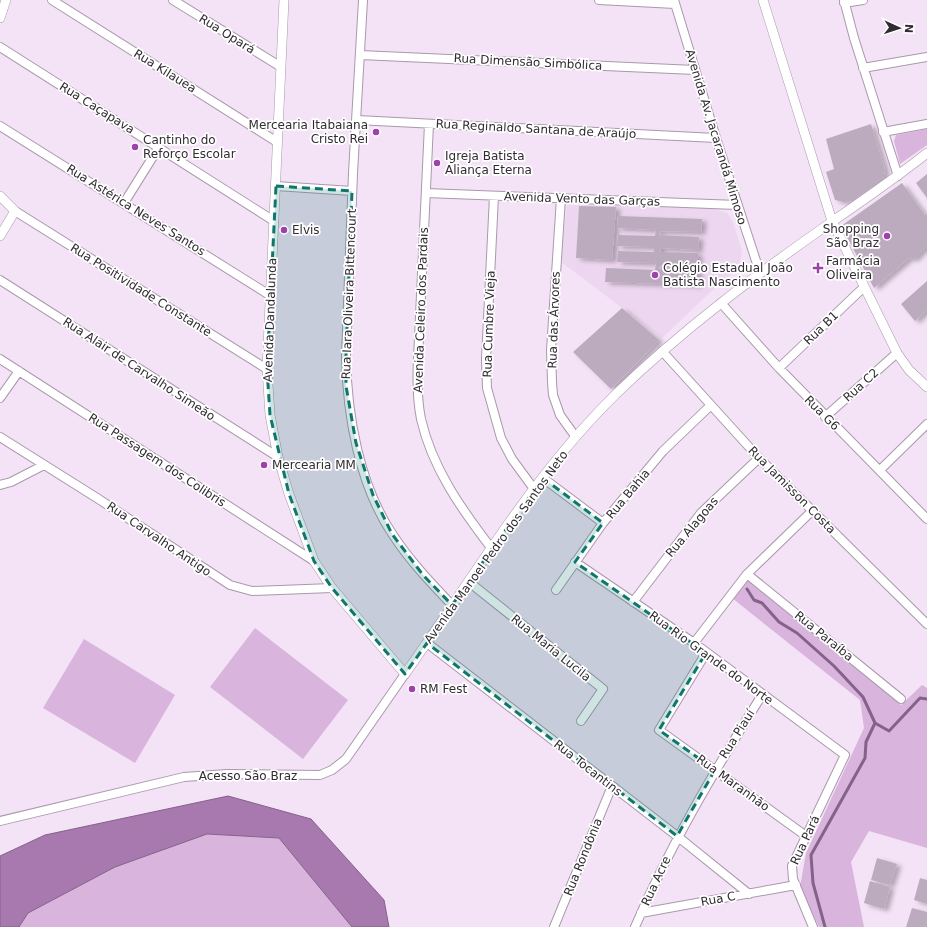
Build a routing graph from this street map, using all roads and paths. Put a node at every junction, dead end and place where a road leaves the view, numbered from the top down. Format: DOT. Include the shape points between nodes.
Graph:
graph roads {
  1 [pos="6,0"];
  2 [pos="52,0"];
  3 [pos="173,0"];
  4 [pos="284,0"];
  5 [pos="363,0"];
  6 [pos="599,0"];
  7 [pos="764,0"];
  8 [pos="863,0"];
  9 [pos="844,1"];
  10 [pos="674,2"];
  11 [pos="0,18"];
  12 [pos="0,47"];
  13 [pos="360,55"];
  14 [pos="927,57"];
  15 [pos="281,67"];
  16 [pos="863,68"];
  17 [pos="695,70"];
  18 [pos="357,120"];
  19 [pos="429,124"];
  20 [pos="927,124"];
  21 [pos="0,126"];
  22 [pos="883,132"];
  23 [pos="716,138"];
  24 [pos="277,142"];
  25 [pos="159,147"];
  26 [pos="927,153"];
  27 [pos="898,176"];
  28 [pos="276,186"];
  29 [pos="352,191"];
  30 [pos="426,193"];
  31 [pos="0,196"];
  32 [pos="494,196"];
  33 [pos="561,198"];
  34 [pos="124,203"];
  35 [pos="737,206"];
  36 [pos="16,211"];
  37 [pos="274,221"];
  38 [pos="832,221"];
  39 [pos="0,236"];
  40 [pos="760,273"];
  41 [pos="0,280"];
  42 [pos="864,287"];
  43 [pos="271,296"];
  44 [pos="720,303"];
  45 [pos="662,351"];
  46 [pos="897,353"];
  47 [pos="0,359"];
  48 [pos="779,368"];
  49 [pos="267,369"];
  50 [pos="18,371"];
  51 [pos="927,387"];
  52 [pos="0,398"];
  53 [pos="710,406"];
  54 [pos="825,417"];
  55 [pos="927,424"];
  56 [pos="0,436"];
  57 [pos="575,436"];
  58 [pos="278,457"];
  59 [pos="759,458"];
  60 [pos="44,465"];
  61 [pos="880,470"];
  62 [pos="543,478"];
  63 [pos="0,485"];
  64 [pos="534,489"];
  65 [pos="812,511"];
  66 [pos="927,519"];
  67 [pos="603,523"];
  68 [pos="492,549"];
  69 [pos="314,561"];
  70 [pos="576,562"];
  71 [pos="747,574"];
  72 [pos="469,582"];
  73 [pos="332,588"];
  74 [pos="556,590"];
  75 [pos="634,602"];
  76 [pos="452,605"];
  77 [pos="927,624"];
  78 [pos="427,643"];
  79 [pos="694,644"];
  80 [pos="706,653"];
  81 [pos="405,674"];
  82 [pos="762,695"];
  83 [pos="901,699"];
  84 [pos="581,721"];
  85 [pos="845,755"];
  86 [pos="715,770"];
  87 [pos="612,786"];
  88 [pos="0,821"];
  89 [pos="677,836"];
  90 [pos="806,836"];
  91 [pos="796,885"];
  92 [pos="749,894"];
  93 [pos="641,913"];
  94 [pos="554,927"];
  95 [pos="635,927"];
  96 [pos="813,927"];
  1 -- 11 [label="street"];
  2 -- 24 [label="street, Rua Kilauea"];
  3 -- 15 [label="street, Rua Opará"];
  4 -- 15 [label="street, Avenida Dandalunda"];
  5 -- 13 [label="street, Rua Iara Oliveira Bittencourt"];
  6 -- 10 [label="street"];
  7 -- 38 [label="street"];
  8 -- 9 [label="street"];
  9 -- 16 [label="street"];
  10 -- 17 [label="street, Avenida Av. Jacarandá Mimoso"];
  12 -- 25 [label="street, Rua Caçapava"];
  13 -- 17 [label="street, Rua Dimensão Simbólica"];
  13 -- 18 [label="street, Rua Iara Oliveira Bittencourt"];
  14 -- 16 [label="street"];
  15 -- 24 [label="street, Avenida Dandalunda"];
  16 -- 22 [label="street"];
  17 -- 23 [label="street, Avenida Av. Jacarandá Mimoso"];
  18 -- 19 [label="street, Rua Reginaldo Santana de Araújo"];
  18 -- 29 [label="street, Rua Iara Oliveira Bittencourt"];
  19 -- 23 [label="street, Rua Reginaldo Santana de Araújo"];
  19 -- 30 [label="street, Avenida Celeiro dos Pardais"];
  20 -- 22 [label="street"];
  21 -- 34 [label="street, Rua Astérica Neves Santos"];
  22 -- 27 [label="street"];
  23 -- 35 [label="street, Avenida Av. Jacarandá Mimoso"];
  24 -- 28 [label="street, Avenida Dandalunda"];
  25 -- 34 [label="street"];
  25 -- 37 [label="street, Rua Caçapava"];
  26 -- 27 [label="street, Avenida Manoel Pedro dos Santos Neto"];
  27 -- 38 [label="street, Avenida Manoel Pedro dos Santos Neto"];
  28 -- 29 [label="street"];
  28 -- 37 [label="street, Avenida Dandalunda"];
  29 -- 76 [label="street, Rua Iara Oliveira Bittencourt" via="346,386 356,443 373,495 392,534 424,575"];
  30 -- 32 [label="street, Avenida Vento das Garças"];
  30 -- 68 [label="street, Avenida Celeiro dos Pardais" via="417,395 421,418 427,442 447,484 462,510"];
  31 -- 36 [label="street"];
  32 -- 33 [label="street, Avenida Vento das Garças"];
  32 -- 64 [label="street, Rua Cumbre Vieja" via="486,359 487,388 501,438 512,459"];
  33 -- 35 [label="street, Avenida Vento das Garças"];
  33 -- 57 [label="street, Rua das Árvores" via="551,350 552,382 553,395 560,415"];
  34 -- 43 [label="street, Rua Astérica Neves Santos"];
  35 -- 40 [label="street, Avenida Av. Jacarandá Mimoso"];
  36 -- 39 [label="street"];
  36 -- 49 [label="street, Rua Positividade Constante"];
  37 -- 43 [label="street, Avenida Dandalunda"];
  38 -- 40 [label="street, Avenida Manoel Pedro dos Santos Neto"];
  38 -- 42 [label="street"];
  40 -- 44 [label="street, Avenida Manoel Pedro dos Santos Neto"];
  41 -- 58 [label="street, Rua Alair de Carvalho Simeão"];
  42 -- 46 [label="street"];
  42 -- 48 [label="street, Rua B1"];
  43 -- 49 [label="street, Avenida Dandalunda"];
  44 -- 45 [label="street, Avenida Manoel Pedro dos Santos Neto"];
  44 -- 48 [label="street, Rua G6"];
  45 -- 53 [label="street, Rua Jamisson Costa"];
  45 -- 57 [label="street, Avenida Manoel Pedro dos Santos Neto"];
  46 -- 51 [label="street" via="909,370"];
  46 -- 54 [label="street, Rua C2"];
  47 -- 50 [label="street, Rua Passagem dos Colibris"];
  48 -- 54 [label="street, Rua G6"];
  49 -- 58 [label="street, Avenida Dandalunda" via="270,415"];
  50 -- 52 [label="street"];
  50 -- 69 [label="street, Rua Passagem dos Colibris"];
  53 -- 59 [label="street, Rua Jamisson Costa"];
  53 -- 67 [label="street, Rua Bahia" via="664,451"];
  54 -- 61 [label="street, Rua G6"];
  55 -- 61 [label="street"];
  56 -- 60 [label="street, Rua Carvalho Antigo"];
  57 -- 62 [label="street, Avenida Manoel Pedro dos Santos Neto"];
  58 -- 69 [label="street, Avenida Dandalunda"];
  59 -- 65 [label="street, Rua Jamisson Costa"];
  59 -- 75 [label="street, Rua Alagoas" via="702,513"];
  60 -- 63 [label="street"];
  60 -- 73 [label="street, Rua Carvalho Antigo" via="230,585 252,592"];
  61 -- 66 [label="street, Rua G6"];
  62 -- 64 [label="street, Avenida Manoel Pedro dos Santos Neto"];
  62 -- 67 [label="street"];
  64 -- 68 [label="street, Avenida Manoel Pedro dos Santos Neto"];
  65 -- 71 [label="street"];
  65 -- 77 [label="street, Rua Jamisson Costa"];
  67 -- 70 [label="street, Rua Bahia"];
  68 -- 72 [label="street, Avenida Manoel Pedro dos Santos Neto"];
  69 -- 73 [label="street, Avenida Dandalunda"];
  70 -- 74 [label="street, Rua Bahia"];
  70 -- 75 [label="street, Rua Rio Grande do Norte"];
  71 -- 79 [label="street"];
  71 -- 83 [label="street, Rua Paraíba"];
  72 -- 76 [label="street, Avenida Manoel Pedro dos Santos Neto"];
  72 -- 84 [label="street, Rua Maria Lucila" via="603,689"];
  73 -- 81 [label="street, Avenida Dandalunda"];
  75 -- 79 [label="street, Rua Rio Grande do Norte"];
  76 -- 78 [label="street, Avenida Manoel Pedro dos Santos Neto"];
  78 -- 81 [label="street, Avenida Manoel Pedro dos Santos Neto"];
  78 -- 87 [label="street, Rua Tocantins"];
  79 -- 80 [label="street, Rua Rio Grande do Norte"];
  80 -- 82 [label="street, Rua Rio Grande do Norte"];
  80 -- 86 [label="street, Rua Maranhão" via="659,730"];
  81 -- 88 [label="street, Acesso São Braz" via="346,759 332,770 320,775 227,774 184,777"];
  82 -- 85 [label="street, Rua Rio Grande do Norte"];
  82 -- 86 [label="street, Rua Piauí"];
  85 -- 90 [label="street, Rua Pará"];
  86 -- 89 [label="street, Rua Piauí"];
  86 -- 90 [label="street, Rua Maranhão"];
  87 -- 89 [label="street, Rua Tocantins"];
  87 -- 94 [label="street, Rua Rondônia"];
  89 -- 92 [label="street, Rua Tocantins"];
  89 -- 93 [label="street, Rua Acre"];
  90 -- 91 [label="street, Rua Pará" via="792,866 791,872"];
  91 -- 92 [label="street, Rua C"];
  91 -- 96 [label="street, Rua Pará"];
  92 -- 93 [label="street, Rua C"];
  93 -- 95 [label="street, Rua Acre"];
}
